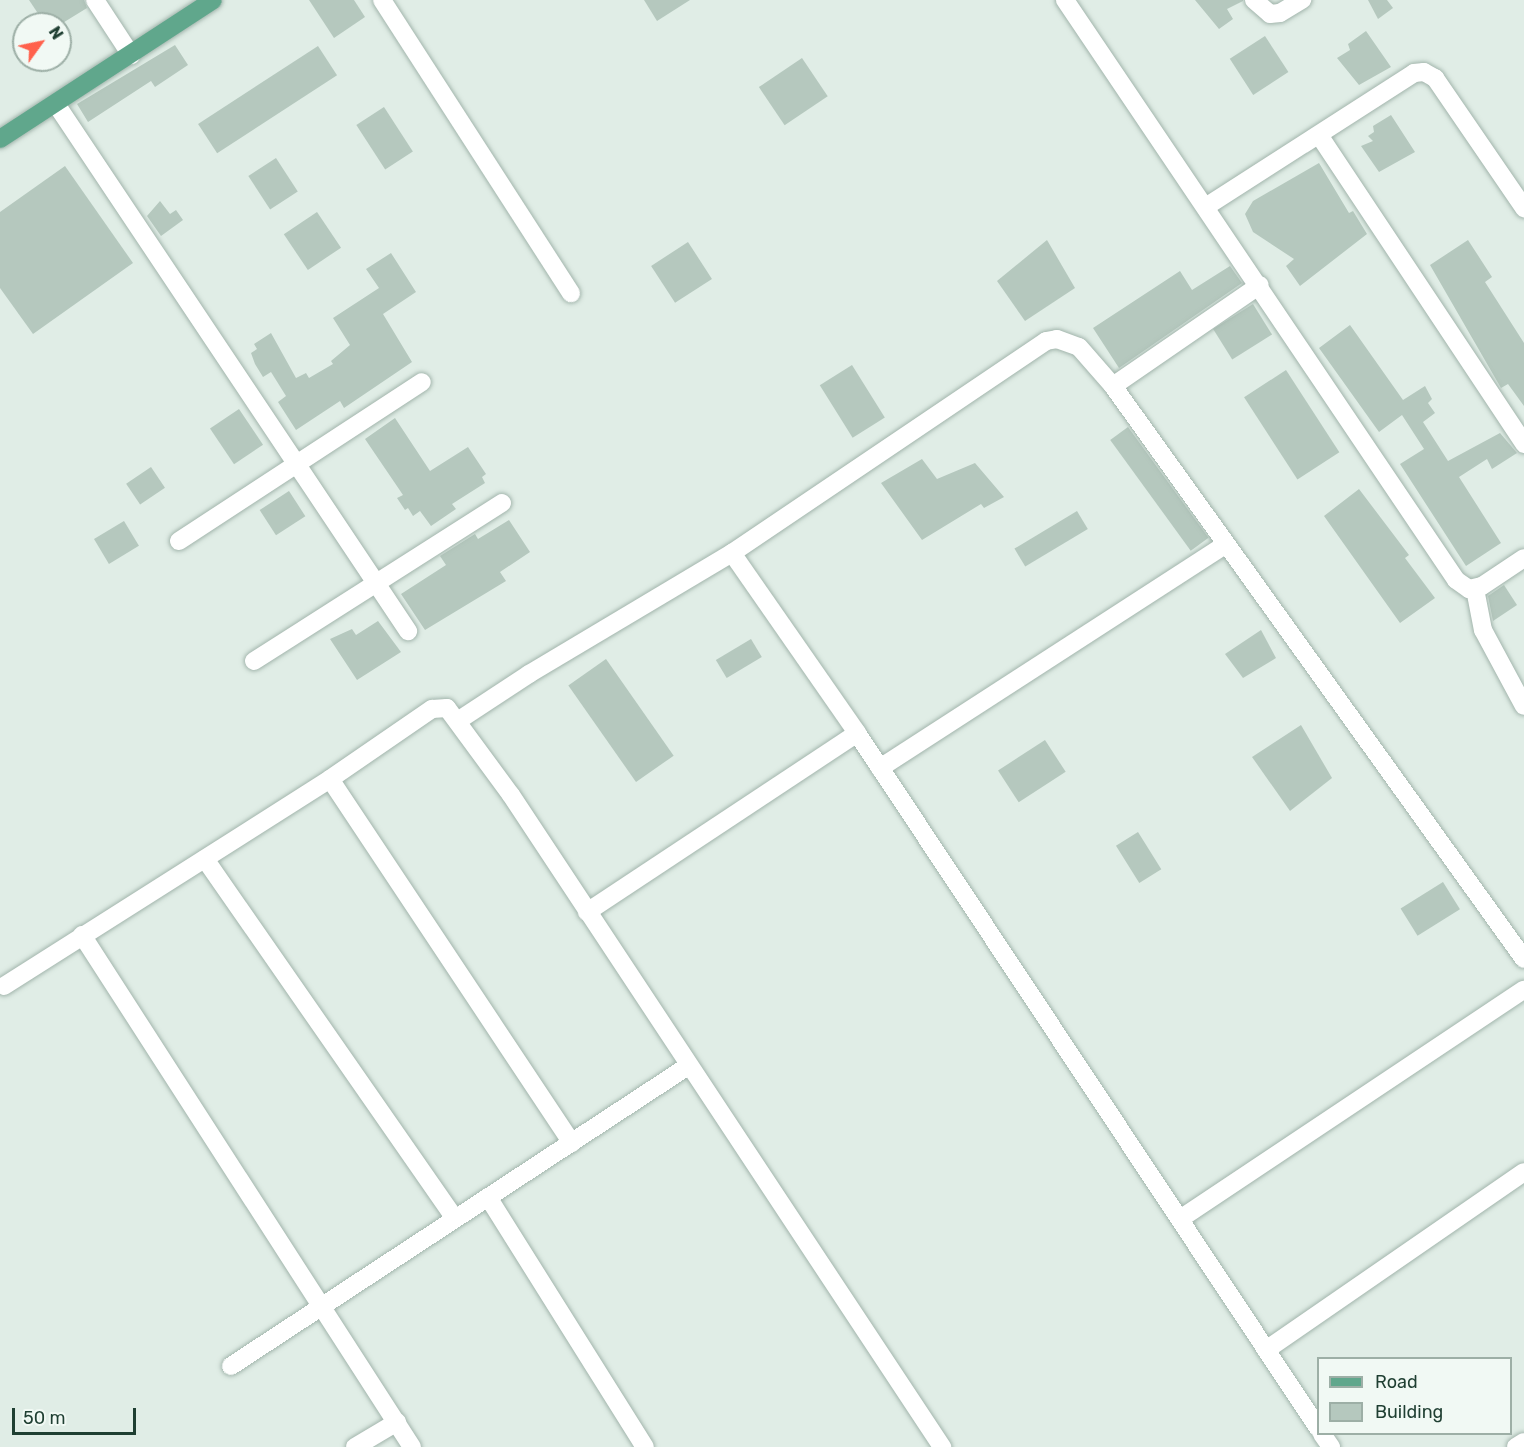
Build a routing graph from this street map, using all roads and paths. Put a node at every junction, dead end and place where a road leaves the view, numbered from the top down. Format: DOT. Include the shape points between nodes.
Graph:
graph roads {
  1 [pos="95,0"];
  2 [pos="213,0"];
  3 [pos="382,0"];
  4 [pos="1065,0"];
  5 [pos="1254,0"];
  6 [pos="1302,0"];
  7 [pos="130,55"];
  8 [pos="56,104"];
  9 [pos="1320,135"];
  10 [pos="0,139"];
  11 [pos="1207,206"];
  12 [pos="1524,208"];
  13 [pos="1260,285"];
  14 [pos="571,293"];
  15 [pos="422,382"];
  16 [pos="1113,386"];
  17 [pos="1524,444"];
  18 [pos="298,465"];
  19 [pos="502,503"];
  20 [pos="179,541"];
  21 [pos="1226,544"];
  22 [pos="732,553"];
  23 [pos="1524,558"];
  24 [pos="376,583"];
  25 [pos="1475,589"];
  26 [pos="408,631"];
  27 [pos="254,661"];
  28 [pos="1524,706"];
  29 [pos="459,720"];
  30 [pos="857,733"];
  31 [pos="880,768"];
  32 [pos="330,779"];
  33 [pos="205,859"];
  34 [pos="587,912"];
  35 [pos="82,935"];
  36 [pos="1524,959"];
  37 [pos="3,986"];
  38 [pos="1524,990"];
  39 [pos="688,1066"];
  40 [pos="572,1143"];
  41 [pos="1524,1172"];
  42 [pos="488,1197"];
  43 [pos="455,1219"];
  44 [pos="1180,1219"];
  45 [pos="324,1305"];
  46 [pos="1266,1350"];
  47 [pos="231,1366"];
  48 [pos="397,1422"];
  49 [pos="1317,1426"];
  50 [pos="1524,1442"];
  51 [pos="355,1447"];
  52 [pos="412,1447"];
  53 [pos="645,1447"];
  54 [pos="942,1447"];
  55 [pos="1516,1447"];
  1 -- 7 [label="street"];
  2 -- 7 [label="main road"];
  3 -- 14 [label="street"];
  4 -- 11 [label="street"];
  5 -- 6 [label="street" via="1270,14 1280,13"];
  7 -- 8 [label="main road"];
  8 -- 10 [label="main road"];
  8 -- 18 [label="street"];
  9 -- 11 [label="street"];
  9 -- 12 [label="street" via="1414,73 1430,74"];
  9 -- 17 [label="street"];
  11 -- 13 [label="street"];
  13 -- 16 [label="street"];
  13 -- 25 [label="street" via="1456,580"];
  15 -- 18 [label="street"];
  16 -- 21 [label="street"];
  16 -- 22 [label="street" via="1079,347 1057,339 1046,341"];
  18 -- 20 [label="street"];
  18 -- 24 [label="street"];
  19 -- 24 [label="street"];
  21 -- 31 [label="street"];
  21 -- 36 [label="street"];
  22 -- 29 [label="street" via="528,674"];
  22 -- 30 [label="street"];
  23 -- 25 [label="street"];
  24 -- 26 [label="street"];
  24 -- 27 [label="street"];
  25 -- 28 [label="street" via="1483,630"];
  29 -- 32 [label="street" via="447,708 437,707"];
  29 -- 34 [label="street"];
  30 -- 31 [label="street"];
  30 -- 34 [label="street"];
  31 -- 44 [label="street"];
  32 -- 33 [label="street"];
  32 -- 40 [label="street"];
  33 -- 35 [label="street"];
  33 -- 43 [label="street"];
  34 -- 39 [label="street"];
  35 -- 37 [label="street"];
  35 -- 45 [label="street"];
  38 -- 44 [label="street"];
  39 -- 40 [label="street"];
  39 -- 54 [label="street"];
  40 -- 42 [label="street"];
  41 -- 46 [label="street"];
  42 -- 43 [label="street"];
  42 -- 53 [label="street"];
  43 -- 45 [label="street"];
  44 -- 46 [label="street"];
  45 -- 47 [label="street"];
  45 -- 48 [label="street"];
  46 -- 49 [label="street"];
  48 -- 51 [label="street"];
  48 -- 52 [label="street"];
  50 -- 55 [label="street"];
}
